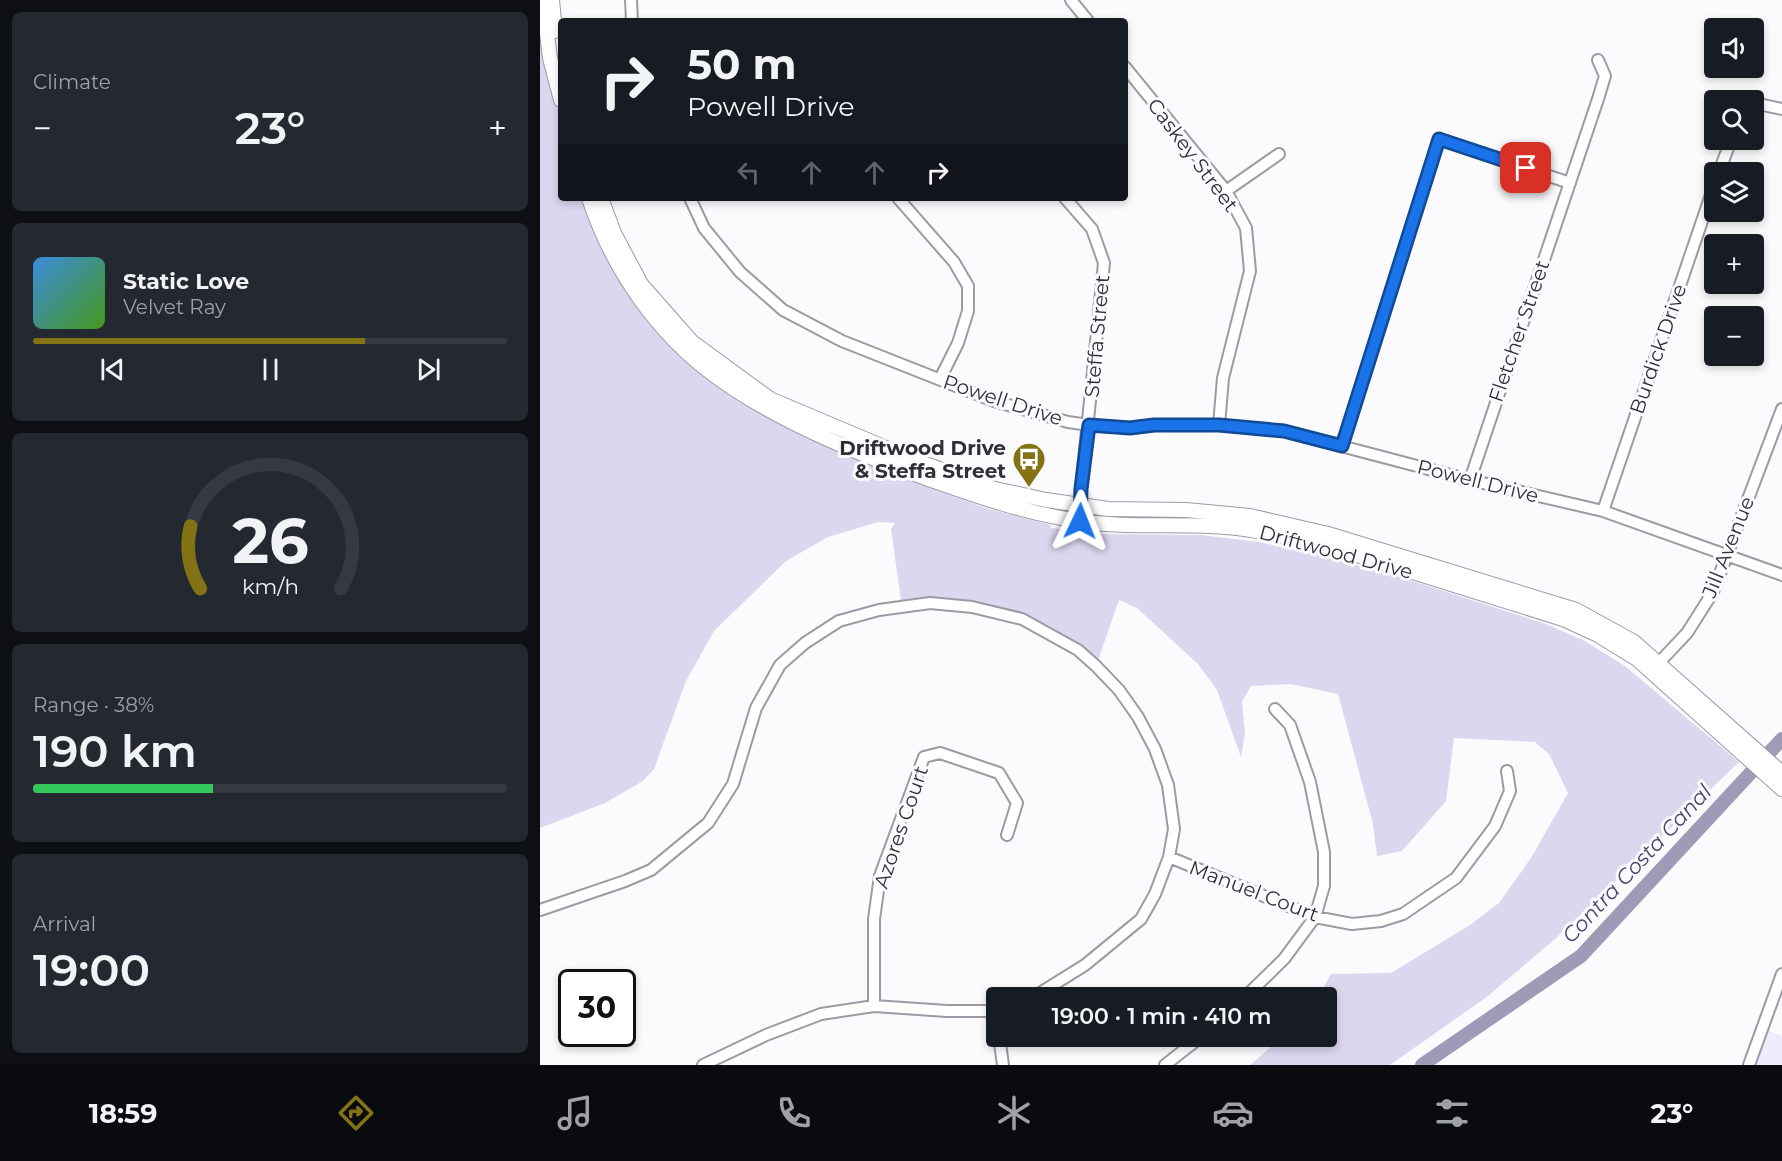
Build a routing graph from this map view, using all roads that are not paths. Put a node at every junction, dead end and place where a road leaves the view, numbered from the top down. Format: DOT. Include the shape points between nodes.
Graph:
graph roads {
  1 [pos="543,0"];
  2 [pos="552,0"];
  3 [pos="631,0"];
  4 [pos="1071,0"];
  5 [pos="632,18"];
  6 [pos="1086,18"];
  7 [pos="558,53"];
  8 [pos="1598,60"];
  9 [pos="1128,71"];
  10 [pos="558,89"];
  11 [pos="1764,105"];
  12 [pos="1782,109"];
  13 [pos="1279,154"];
  14 [pos="1570,183"];
  15 [pos="1226,191"];
  16 [pos="590,201"];
  17 [pos="602,201"];
  18 [pos="692,201"];
  19 [pos="901,201"];
  20 [pos="1068,201"];
  21 [pos="1704,215"];
  22 [pos="940,380"];
  23 [pos="1782,409"];
  24 [pos="1089,425"];
  25 [pos="1219,425"];
  26 [pos="1342,446"];
  27 [pos="1470,480"];
  28 [pos="1080,504"];
  29 [pos="1603,511"];
  30 [pos="1080,521"];
  31 [pos="1727,555"];
  32 [pos="1782,575"];
  33 [pos="1654,668"];
  34 [pos="1275,709"];
  35 [pos="1508,771"];
  36 [pos="1776,774"];
  37 [pos="1782,789"];
  38 [pos="1007,834"];
  39 [pos="1169,857"];
  40 [pos="540,910"];
  41 [pos="1315,917"];
  42 [pos="1782,974"];
  43 [pos="1050,987"];
  44 [pos="1255,987"];
  45 [pos="874,1006"];
  46 [pos="986,1011"];
  47 [pos="1001,1047"];
  48 [pos="1188,1047"];
  49 [pos="703,1065"];
  50 [pos="1003,1065"];
  51 [pos="1165,1065"];
  52 [pos="1749,1065"];
  1 -- 10 [label="street"];
  2 -- 7 [label="street"];
  3 -- 5 [label="street"];
  4 -- 6 [label="street"];
  8 -- 14 [label="street, Fletcher Street" via="1605,76"];
  9 -- 15 [label="street, Caskey Street"];
  11 -- 12 [label="street"];
  13 -- 15 [label="street"];
  14 -- 26 [label="street" via="1439,139"];
  14 -- 27 [label="street, Fletcher Street"];
  15 -- 25 [label="street, Caskey Street" via="1246,228 1250,271 1223,378"];
  16 -- 30 [label="street, Driftwood Drive" via="612,254 634,290 657,321 717,377 764,407 893,466 992,501"];
  17 -- 28 [label="street, Driftwood Drive" via="641,285 692,342 770,399 995,489"];
  18 -- 22 [label="street, Powell Drive" via="705,228 740,272 783,310 842,341"];
  19 -- 22 [label="street" via="954,262 968,286 968,311 958,344"];
  20 -- 24 [label="street, Steffa Street" via="1092,229 1104,263"];
  21 -- 29 [label="street, Burdick Drive"];
  22 -- 24 [label="street, Powell Drive" via="994,401"];
  23 -- 31 [label="street, Jill Avenue"];
  24 -- 25 [label="street, Powell Drive"];
  24 -- 28 [label="street, Steffa Street"];
  25 -- 26 [label="street, Powell Drive" via="1284,431"];
  26 -- 27 [label="street, Powell Drive"];
  27 -- 29 [label="street, Powell Drive"];
  28 -- 30 [label="street, Steffa Street"];
  28 -- 33 [label="street, Driftwood Drive" via="1108,509 1250,516 1328,534 1576,609 1634,642"];
  29 -- 31 [label="street, Powell Drive"];
  30 -- 33 [label="street, Driftwood Drive" via="1255,530 1330,546 1563,619 1598,634"];
  31 -- 32 [label="street, Powell Drive"];
  31 -- 33 [label="street, Jill Avenue" via="1713,592 1692,624"];
  33 -- 36 [label="street, Driftwood Drive"];
  34 -- 41 [label="street" via="1290,725 1310,782 1324,852 1324,886"];
  35 -- 41 [label="street, Manuel Court" via="1510,791 1495,826 1456,878 1402,914 1381,921 1352,924"];
  36 -- 37 [label="street, Driftwood Drive"];
  38 -- 45 [label="street, Azores Court" via="1017,803 999,773 940,753 924,757 880,876 874,920"];
  39 -- 40 [label="street" via="1174,829 1168,785 1155,749 1119,690 1078,650 1022,619 972,607 930,603 879,610 839,621 805,643 780,665 756,708 733,784 708,823 651,870"];
  39 -- 41 [label="street, Manuel Court"];
  39 -- 43 [label="street" via="1141,920 1085,965"];
  41 -- 44 [label="street" via="1284,959"];
  42 -- 52 [label="street"];
  45 -- 46 [label="street"];
  45 -- 49 [label="street" via="821,1014"];
  47 -- 50 [label="street"];
  48 -- 51 [label="street"];
}
